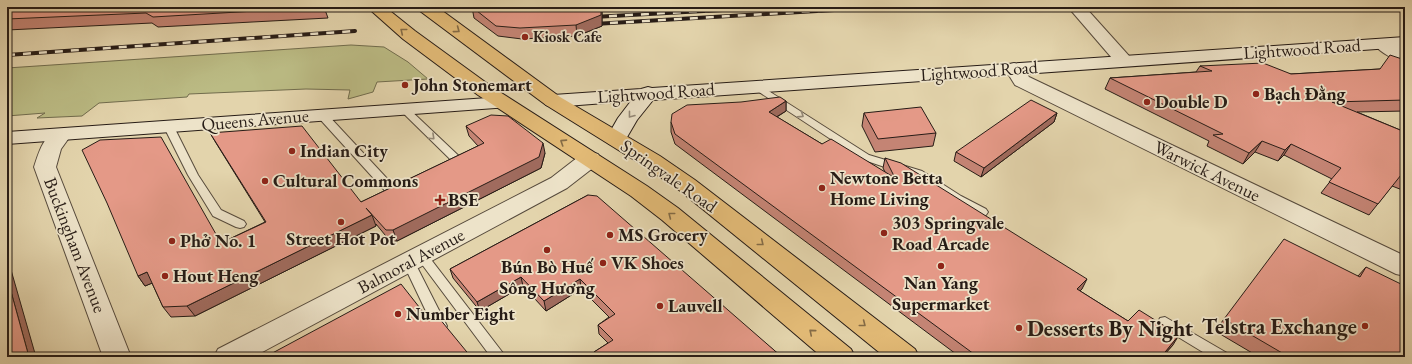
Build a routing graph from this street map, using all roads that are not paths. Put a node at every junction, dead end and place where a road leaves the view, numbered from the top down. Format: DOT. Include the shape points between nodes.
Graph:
graph roads {
  1 [pos="374,7"];
  2 [pos="426,7"];
  3 [pos="1076,7"];
  4 [pos="1405,42"];
  5 [pos="1383,44"];
  6 [pos="1405,58"];
  7 [pos="1124,60"];
  8 [pos="1014,69"];
  9 [pos="756,86"];
  10 [pos="648,93"];
  11 [pos="553,101"];
  12 [pos="502,104"];
  13 [pos="404,109"];
  14 [pos="322,115"];
  15 [pos="169,127"];
  16 [pos="61,135"];
  17 [pos="7,138"];
  18 [pos="616,139"];
  19 [pos="590,159"];
  20 [pos="438,170"];
  21 [pos="411,181"];
  22 [pos="982,212"];
  23 [pos="240,224"];
  24 [pos="415,259"];
  25 [pos="1405,266"];
  26 [pos="1165,322"];
  27 [pos="440,326"];
  28 [pos="117,357"];
  29 [pos="228,357"];
  30 [pos="499,357"];
  31 [pos="841,357"];
  32 [pos="905,357"];
  33 [pos="1222,357"];
  12 -- 1 [label="highway, Springvale Road, one-way" via="426,49"];
  2 -- 11 [label="highway, Springvale Road, one-way"];
  3 -- 7 [label="main road"];
  4 -- 5 [label="main road, Lightwood Road"];
  5 -- 6 [label="main road"];
  5 -- 7 [label="main road, Lightwood Road"];
  7 -- 8 [label="main road, Lightwood Road"];
  8 -- 9 [label="main road, Lightwood Road"];
  8 -- 25 [label="main road, Warwick Avenue" via="1022,81"];
  9 -- 10 [label="main road, Lightwood Road"];
  9 -- 22 [label="lane, one-way" via="865,157 918,174"];
  10 -- 11 [label="main road, Lightwood Road"];
  10 -- 18 [label="main road, one-way" via="628,118"];
  11 -- 12 [label="highway"];
  11 -- 18 [label="highway, Springvale Road"];
  12 -- 13 [label="main road, Queens Avenue"];
  19 -- 12 [label="highway, Springvale Road, one-way"];
  13 -- 14 [label="main road, Queens Avenue"];
  13 -- 20 [label="lane, one-way" via="458,161"];
  14 -- 15 [label="main road, Queens Avenue"];
  14 -- 21 [label="lane" via="391,190"];
  15 -- 16 [label="main road, Queens Avenue"];
  15 -- 23 [label="lane" via="217,213"];
  16 -- 17 [label="main road, Queens Avenue"];
  16 -- 28 [label="main road, Buckingham Avenue" via="51,148 45,167"];
  18 -- 32 [label="highway, Springvale Road, one-way" via="687,185"];
  19 -- 24 [label="main road, Balmoral Avenue" via="559,183"];
  31 -- 19 [label="highway, Springvale Road, one-way" via="670,214"];
  24 -- 27 [label="lane"];
  24 -- 29 [label="main road, Balmoral Avenue"];
  24 -- 30 [label="lane"];
  26 -- 33 [label="lane"];
}
